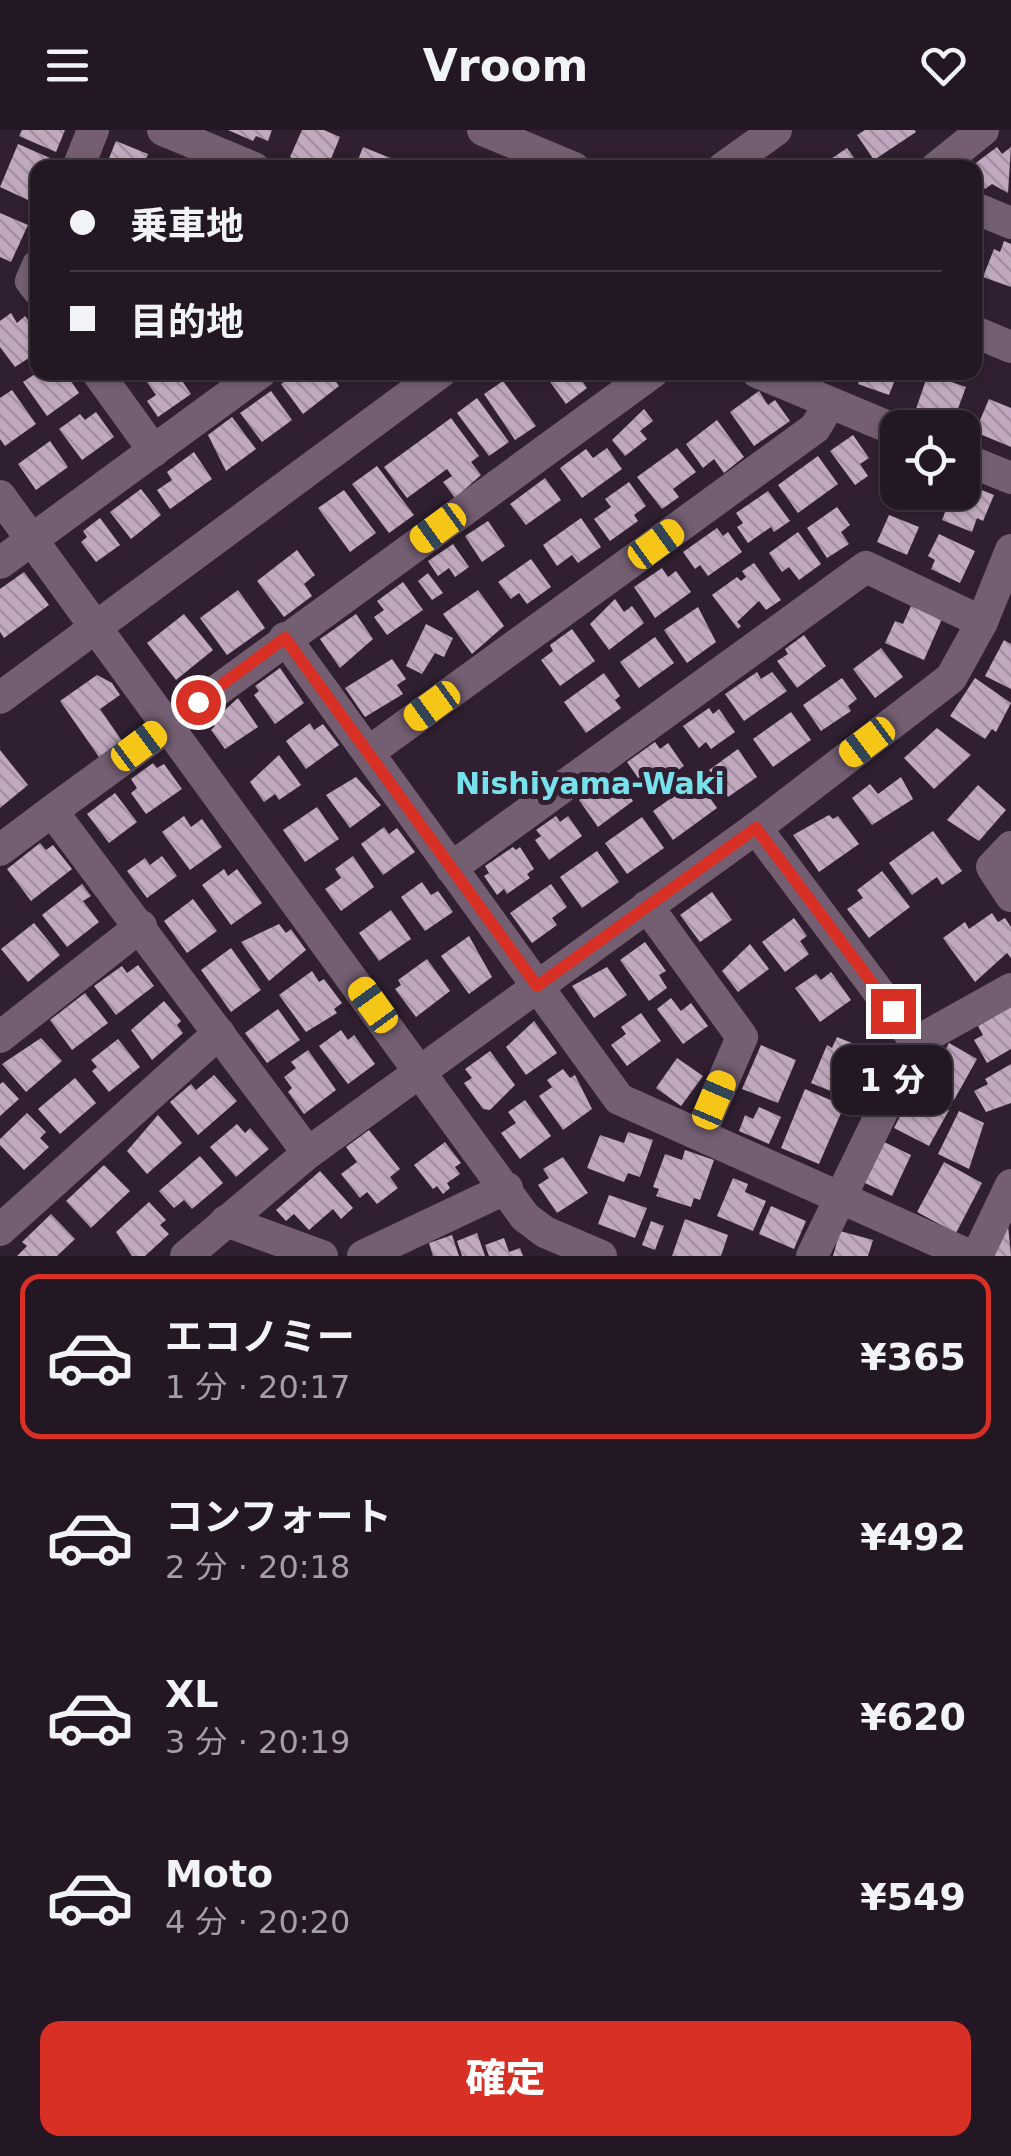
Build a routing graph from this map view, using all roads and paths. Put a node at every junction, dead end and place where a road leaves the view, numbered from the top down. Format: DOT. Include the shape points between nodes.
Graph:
graph roads {
  1 [pos="93,130"];
  2 [pos="163,130"];
  3 [pos="483,130"];
  4 [pos="776,130"];
  5 [pos="984,130"];
  6 [pos="81,160"];
  7 [pos="229,160"];
  8 [pos="555,160"];
  9 [pos="735,160"];
  10 [pos="946,160"];
  11 [pos="982,211"];
  12 [pos="1011,223"];
  13 [pos="982,335"];
  14 [pos="1011,347"];
  15 [pos="103,380"];
  16 [pos="251,380"];
  17 [pos="430,380"];
  18 [pos="642,380"];
  19 [pos="776,380"];
  20 [pos="830,403"];
  21 [pos="880,424"];
  22 [pos="154,450"];
  23 [pos="980,465"];
  24 [pos="1011,478"];
  25 [pos="0,496"];
  26 [pos="31,540"];
  27 [pos="1011,550"];
  28 [pos="0,563"];
  29 [pos="982,622"];
  30 [pos="95,624"];
  31 [pos="285,638"];
  32 [pos="0,698"];
  33 [pos="168,724"];
  34 [pos="368,752"];
  35 [pos="52,811"];
  36 [pos="756,828"];
  37 [pos="1011,847"];
  38 [pos="0,850"];
  39 [pos="452,868"];
  40 [pos="1011,896"];
  41 [pos="647,906"];
  42 [pos="141,926"];
  43 [pos="537,986"];
  44 [pos="1011,989"];
  45 [pos="220,1033"];
  46 [pos="0,1037"];
  47 [pos="916,1042"];
  48 [pos="422,1071"];
  49 [pos="700,1132"];
  50 [pos="308,1153"];
  51 [pos="1011,1185"];
  52 [pos="507,1188"];
  53 [pos="841,1195"];
  54 [pos="226,1221"];
  55 [pos="0,1230"];
  56 [pos="186,1256"];
  57 [pos="322,1256"];
  58 [pos="363,1256"];
  59 [pos="601,1256"];
  60 [pos="812,1256"];
  61 [pos="974,1256"];
  1 -- 6 [label="street"];
  2 -- 7 [label="street"];
  3 -- 8 [label="street"];
  4 -- 9 [label="street"];
  5 -- 10 [label="street"];
  11 -- 12 [label="street"];
  13 -- 14 [label="street"];
  15 -- 22 [label="street"];
  16 -- 22 [label="street"];
  17 -- 30 [label="street"];
  18 -- 31 [label="street"];
  19 -- 20 [label="street"];
  20 -- 21 [label="street"];
  20 -- 34 [label="street" via="815,428"];
  22 -- 26 [label="street"];
  23 -- 24 [label="street"];
  25 -- 26 [label="street"];
  26 -- 28 [label="street"];
  26 -- 30 [label="street"];
  27 -- 29 [label="street"];
  29 -- 36 [label="street" via="951,678"];
  29 -- 39 [label="street" via="866,568"];
  30 -- 32 [label="street"];
  30 -- 33 [label="street"];
  31 -- 33 [label="street"];
  31 -- 34 [label="street"];
  33 -- 35 [label="street"];
  33 -- 48 [label="street"];
  34 -- 39 [label="street"];
  35 -- 38 [label="street"];
  35 -- 42 [label="street"];
  36 -- 41 [label="street"];
  36 -- 47 [label="street"];
  37 -- 40 [label="street" via="992,867"];
  39 -- 43 [label="street"];
  41 -- 43 [label="street"];
  41 -- 49 [label="street" via="742,1037"];
  42 -- 45 [label="street"];
  42 -- 46 [label="street"];
  43 -- 48 [label="street"];
  43 -- 49 [label="street" via="619,1099"];
  44 -- 47 [label="street"];
  45 -- 50 [label="street"];
  45 -- 55 [label="street"];
  47 -- 53 [label="street"];
  48 -- 50 [label="street"];
  48 -- 52 [label="street"];
  49 -- 53 [label="street"];
  50 -- 54 [label="street"];
  51 -- 61 [label="street"];
  52 -- 58 [label="street"];
  52 -- 59 [label="street" via="545,1232"];
  53 -- 60 [label="street"];
  53 -- 61 [label="street"];
  54 -- 56 [label="street"];
  54 -- 57 [label="street"];
}
